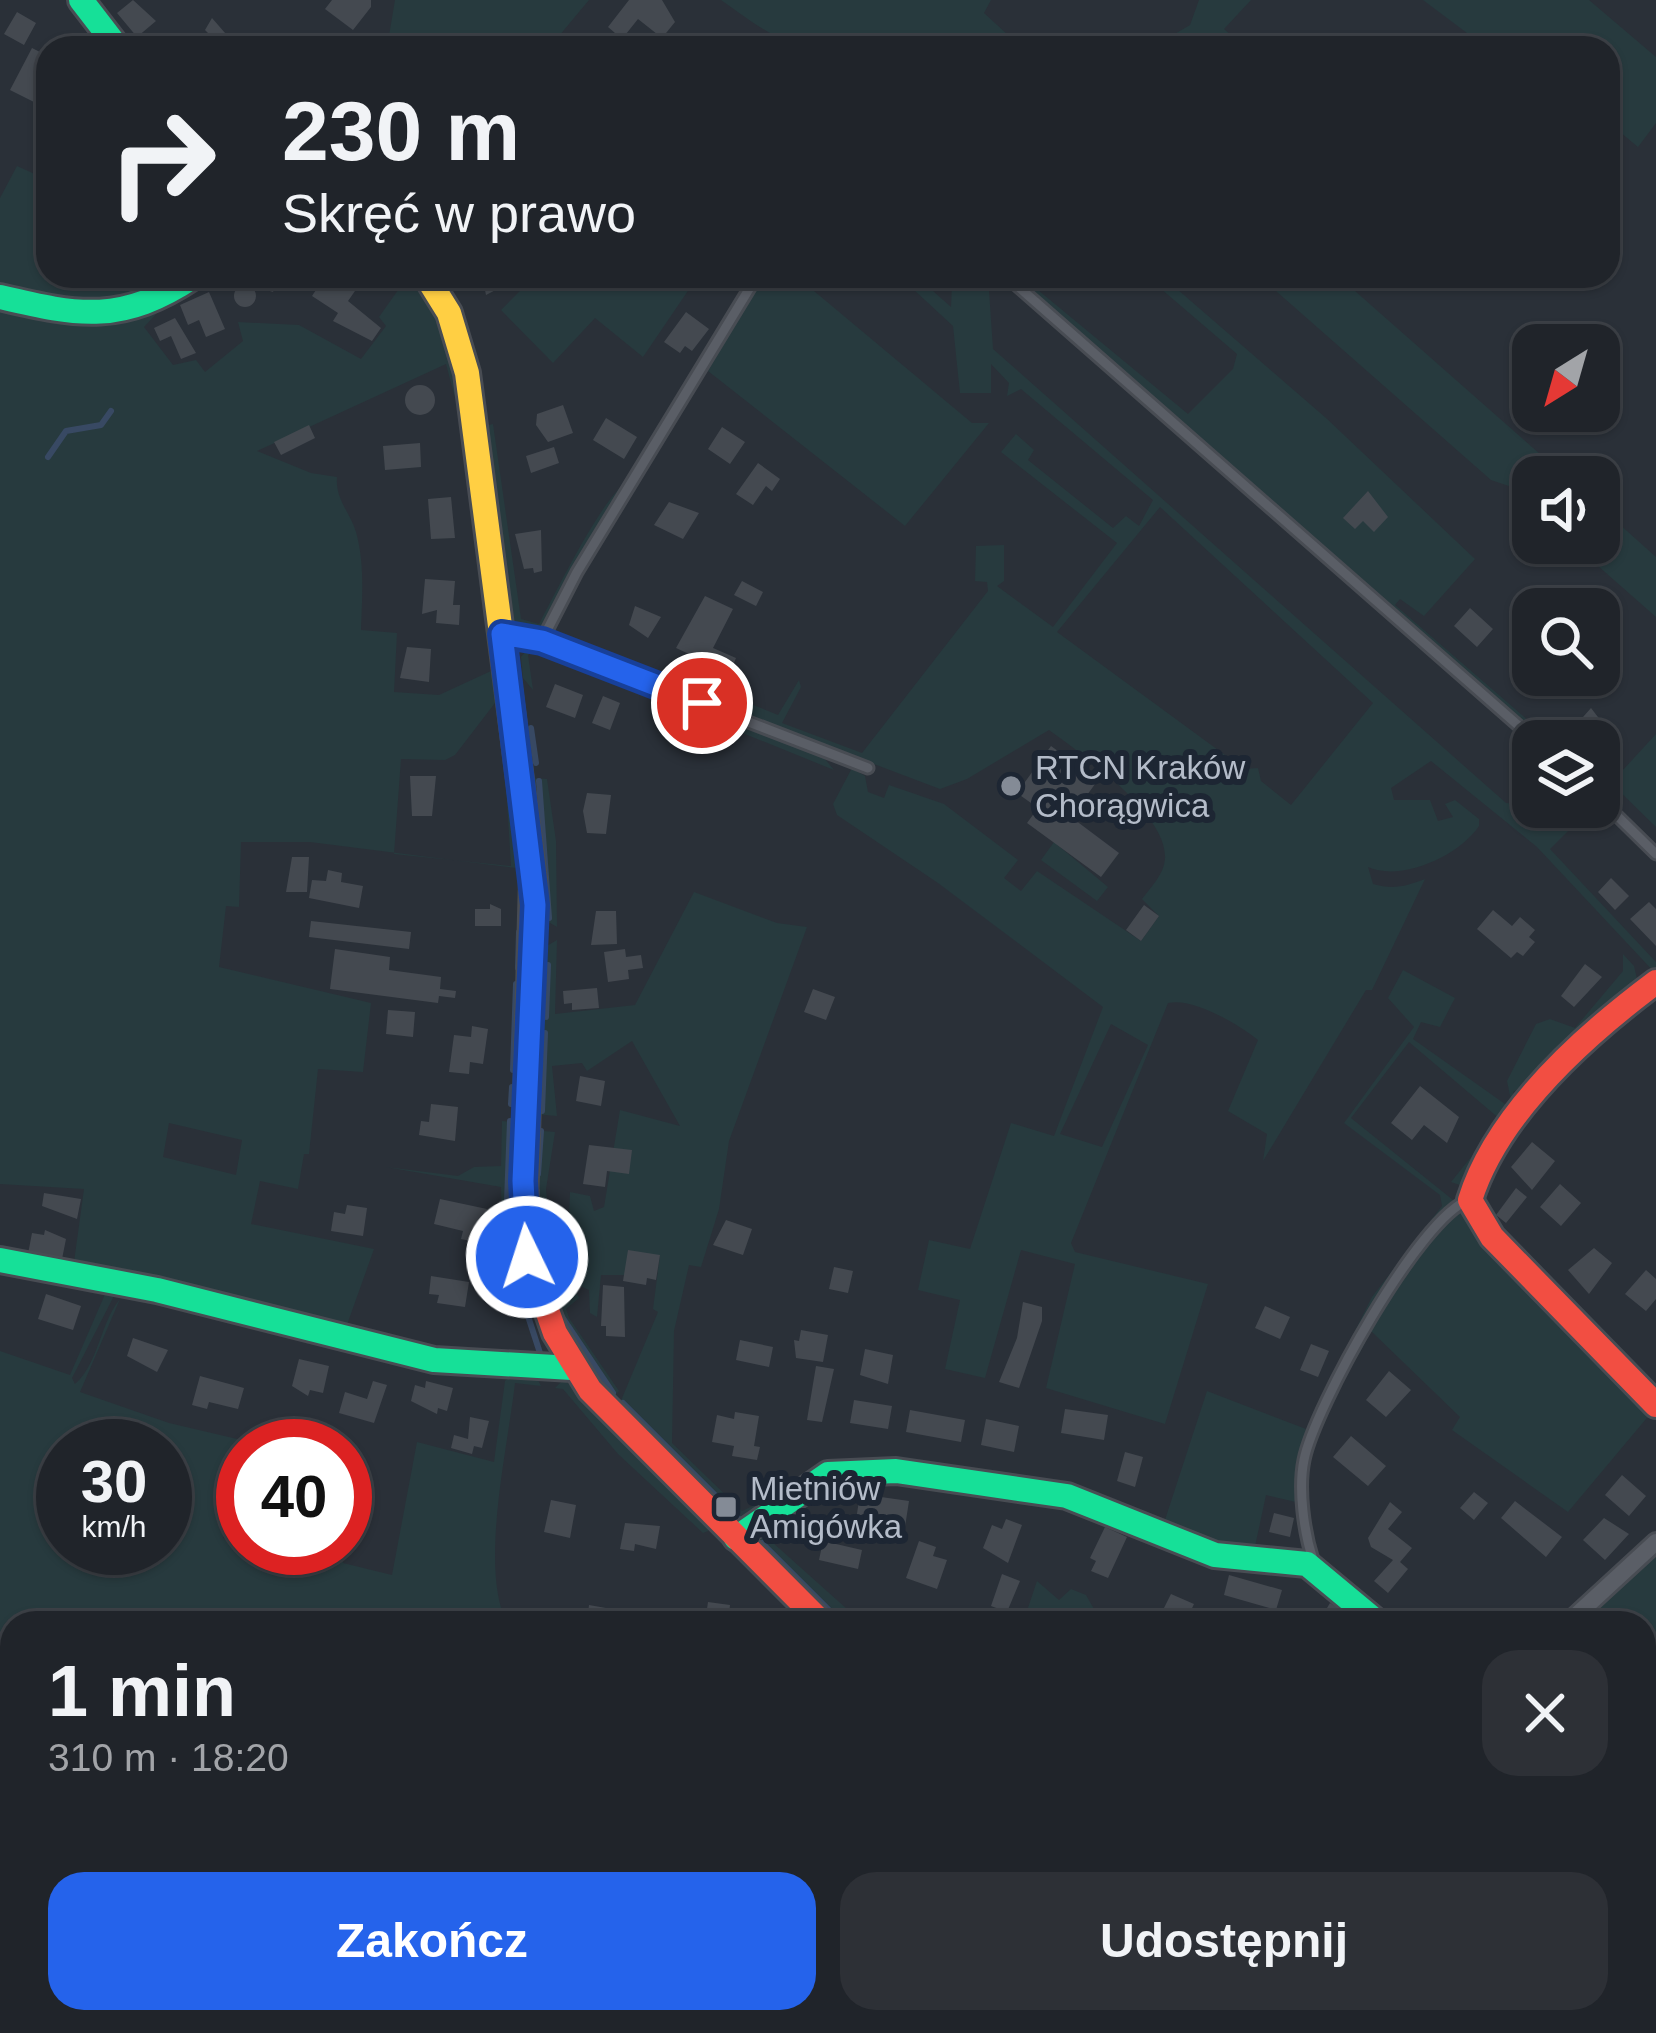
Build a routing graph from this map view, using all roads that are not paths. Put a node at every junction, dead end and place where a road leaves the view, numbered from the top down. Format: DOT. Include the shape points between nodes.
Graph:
graph roads {
  1 [pos="81,0"];
  2 [pos="109,36"];
  3 [pos="177,288"];
  4 [pos="439,288"];
  5 [pos="750,288"];
  6 [pos="1020,288"];
  7 [pos="0,297"];
  8 [pos="502,634"];
  9 [pos="542,641"];
  10 [pos="1512,720"];
  11 [pos="868,768"];
  12 [pos="1620,819"];
  13 [pos="1656,854"];
  14 [pos="1656,982"];
  15 [pos="1470,1200"];
  16 [pos="0,1261"];
  17 [pos="572,1367"];
  18 [pos="1656,1405"];
  19 [pos="736,1538"];
  20 [pos="1656,1542"];
  21 [pos="1318,1570"];
  22 [pos="810,1611"];
  23 [pos="1364,1611"];
  24 [pos="1581,1611"];
  1 -- 2 [label="street"];
  3 -- 7 [label="street" via="113,317"];
  4 -- 8 [label="street" via="467,373"];
  5 -- 9 [label="lane"];
  6 -- 10 [label="lane"];
  8 -- 9 [label="lane"];
  8 -- 17 [label="street" via="535,905 525,1239 538,1302"];
  9 -- 11 [label="lane"];
  12 -- 13 [label="lane"];
  14 -- 15 [label="street" via="1568,1059 1480,1168"];
  15 -- 18 [label="street" via="1492,1237"];
  15 -- 21 [label="lane" via="1442,1217 1398,1274 1313,1430 1302,1490"];
  16 -- 17 [label="street" via="128,1284 403,1353"];
  17 -- 19 [label="street"];
  19 -- 21 [label="street" via="812,1481 868,1469 1067,1496 1186,1547"];
  19 -- 22 [label="street"];
  20 -- 24 [label="street"];
  21 -- 23 [label="street"];
}
